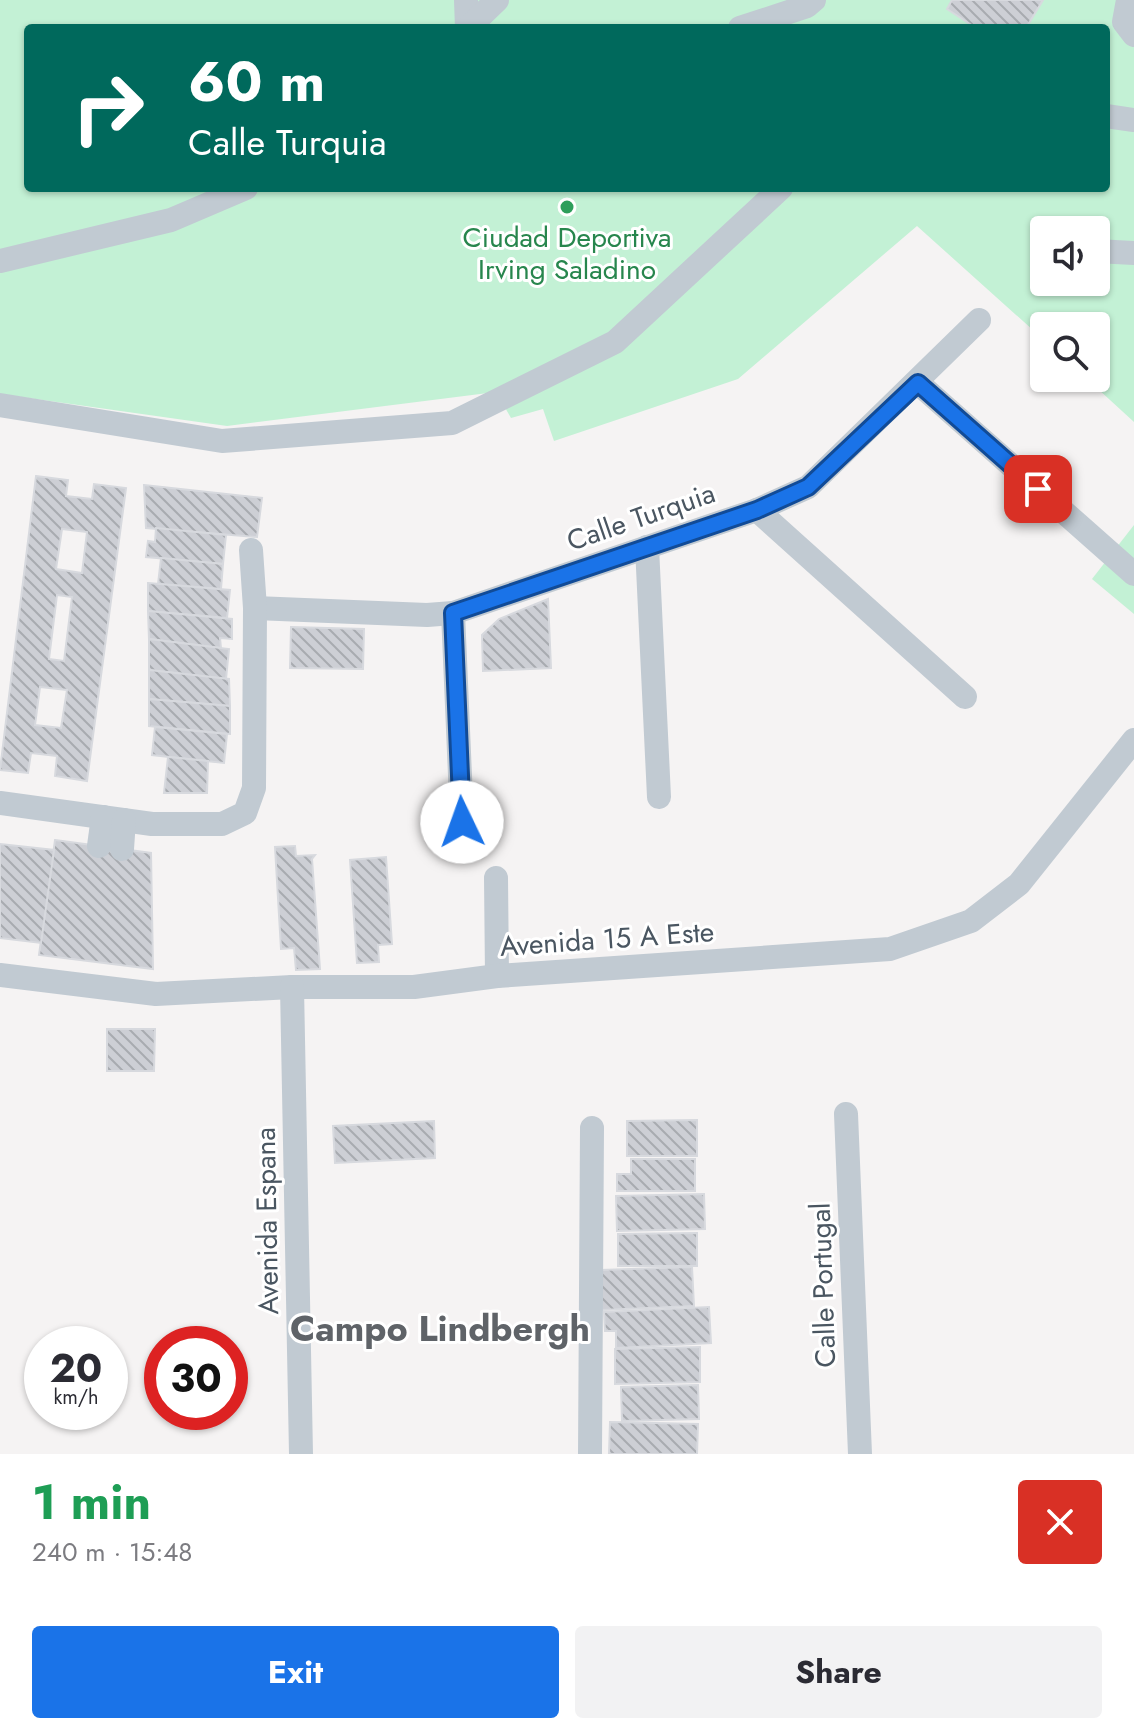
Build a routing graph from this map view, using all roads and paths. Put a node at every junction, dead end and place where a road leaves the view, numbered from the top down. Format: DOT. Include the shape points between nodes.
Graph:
graph roads {
  1 [pos="466,0"];
  2 [pos="497,0"];
  3 [pos="814,0"];
  4 [pos="1128,0"];
  5 [pos="468,24"];
  6 [pos="472,24"];
  7 [pos="752,24"];
  8 [pos="1134,35"];
  9 [pos="1110,117"];
  10 [pos="1134,120"];
  11 [pos="237,192"];
  12 [pos="777,192"];
  13 [pos="1110,252"];
  14 [pos="1134,253"];
  15 [pos="0,261"];
  16 [pos="979,320"];
  17 [pos="918,383"];
  18 [pos="0,405"];
  19 [pos="757,510"];
  20 [pos="647,547"];
  21 [pos="251,550"];
  22 [pos="1134,574"];
  23 [pos="255,608"];
  24 [pos="453,613"];
  25 [pos="965,697"];
  26 [pos="1134,740"];
  27 [pos="659,797"];
  28 [pos="0,803"];
  29 [pos="114,819"];
  30 [pos="462,822"];
  31 [pos="111,847"];
  32 [pos="496,878"];
  33 [pos="0,975"];
  34 [pos="497,976"];
  35 [pos="292,987"];
  36 [pos="846,1114"];
  37 [pos="592,1128"];
  38 [pos="301,1454"];
  39 [pos="590,1454"];
  40 [pos="860,1454"];
  1 -- 5 [label="street"];
  2 -- 6 [label="street"];
  3 -- 7 [label="street"];
  4 -- 8 [label="street" via="1124,22"];
  9 -- 10 [label="street"];
  11 -- 15 [label="street" via="171,220"];
  12 -- 18 [label="street" via="615,342 452,423 222,441"];
  13 -- 14 [label="street"];
  16 -- 17 [label="street, Calle Turquia"];
  17 -- 19 [label="street, Calle Turquia" via="808,487"];
  17 -- 22 [label="street"];
  19 -- 20 [label="street, Calle Turquia"];
  19 -- 25 [label="street"];
  20 -- 24 [label="street, Calle Turquia"];
  20 -- 27 [label="street"];
  21 -- 23 [label="street"];
  23 -- 24 [label="street, Calle Turquia"];
  23 -- 29 [label="street" via="254,788 245,813 222,824"];
  24 -- 30 [label="street"];
  26 -- 34 [label="street, Avenida 15 A Este" via="1019,884 971,921 890,949"];
  28 -- 29 [label="street"];
  29 -- 31 [label="street"];
  32 -- 34 [label="street"];
  33 -- 35 [label="street, Avenida 15 A Este" via="156,994"];
  34 -- 35 [label="street, Avenida 15 A Este" via="414,987"];
  35 -- 38 [label="street, Avenida Espana"];
  36 -- 40 [label="street, Calle Portugal"];
  37 -- 39 [label="street"];
}
